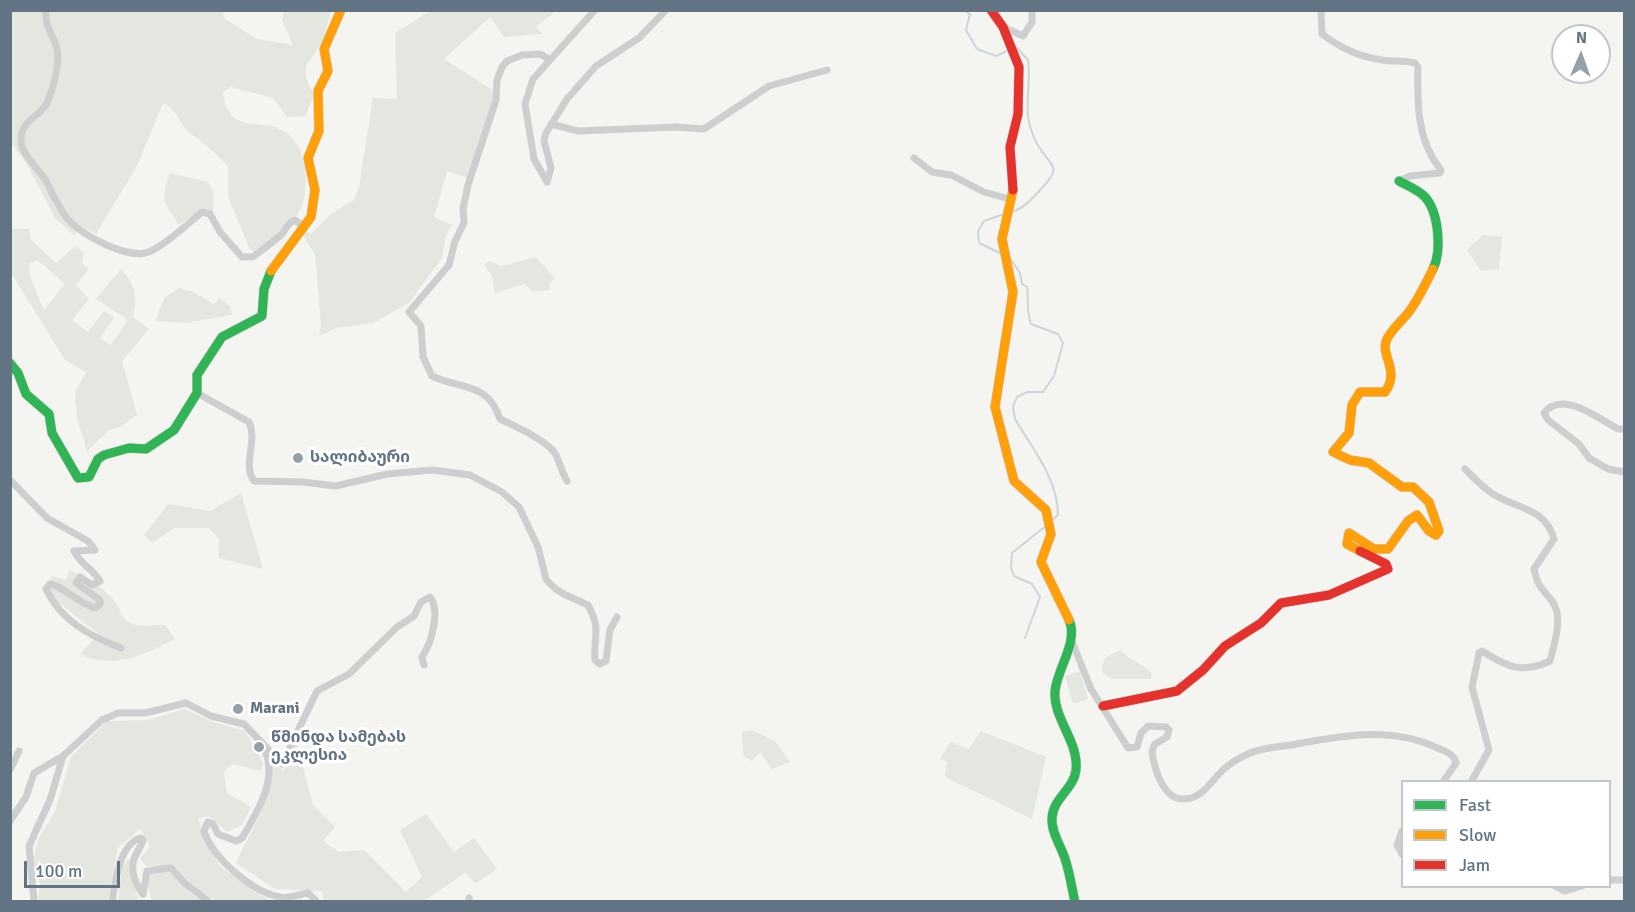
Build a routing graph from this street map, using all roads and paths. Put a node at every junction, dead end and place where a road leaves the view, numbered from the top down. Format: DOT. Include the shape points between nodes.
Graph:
graph roads {
  1 [pos="46,10"];
  2 [pos="341,10"];
  3 [pos="595,10"];
  4 [pos="666,10"];
  5 [pos="991,10"];
  6 [pos="1032,10"];
  7 [pos="1321,10"];
  8 [pos="1003,27"];
  9 [pos="549,59"];
  10 [pos="827,70"];
  11 [pos="551,124"];
  12 [pos="914,158"];
  13 [pos="1399,182"];
  14 [pos="1007,208"];
  15 [pos="304,227"];
  16 [pos="10,363"];
  17 [pos="197,393"];
  18 [pos="1624,429"];
  19 [pos="1465,469"];
  20 [pos="1624,472"];
  21 [pos="10,480"];
  22 [pos="567,481"];
  23 [pos="617,617"];
  24 [pos="1071,639"];
  25 [pos="121,648"];
  26 [pos="424,664"];
  27 [pos="1103,706"];
  28 [pos="260,742"];
  29 [pos="19,751"];
  30 [pos="63,756"];
  31 [pos="10,770"];
  32 [pos="1444,780"];
  33 [pos="1472,780"];
  34 [pos="10,821"];
  35 [pos="1401,834"];
  36 [pos="1401,852"];
  37 [pos="1559,888"];
  38 [pos="1575,888"];
  39 [pos="34,902"];
  40 [pos="112,902"];
  41 [pos="209,902"];
  42 [pos="316,902"];
  43 [pos="1075,902"];
  1 -- 15 [label="street" via="58,62 47,104 24,125 23,152 38,166 67,218 87,236 125,252 150,253 202,212 210,214 242,257 252,257 281,235 290,222 295,220"];
  2 -- 15 [label="street" via="324,49 330,68 327,81 318,91 319,132 308,158 315,190 311,217"];
  3 -- 9 [label="street"];
  4 -- 11 [label="street" via="639,38 596,66"];
  5 -- 8 [label="street"];
  6 -- 8 [label="street" via="1032,22 1023,36"];
  7 -- 13 [label="street" via="1322,34 1337,45 1363,56 1409,61 1418,67 1424,140 1440,173 1410,176"];
  8 -- 14 [label="street" via="1019,67 1018,114 1010,147 1013,188"];
  9 -- 11 [label="street" via="533,79 525,104 534,159 547,182 551,168 544,141"];
  9 -- 22 [label="street" via="540,54 522,55 501,67 496,100 468,185 464,223 449,265 409,312 421,326 423,357 432,376 446,383 476,388 495,404 500,419 555,453"];
  10 -- 11 [label="street" via="769,86 704,129 578,131"];
  12 -- 14 [label="street" via="932,172 951,175"];
  13 -- 27 [label="street" via="1424,196 1435,218 1438,259 1413,307 1387,338 1391,384 1385,392 1360,392 1352,405 1349,433 1333,452 1369,463 1402,487 1413,487 1429,502 1439,531 1436,535 1429,531 1417,516 1388,549 1374,549 1349,533 1347,544 1386,564 1388,569 1329,595 1281,603 1261,623 1225,646 1177,691"];
  14 -- 24 [label="street" via="1004,251 1013,292 995,407 1014,480 1040,502 1048,516 1051,534 1041,562 1069,618"];
  15 -- 17 [label="street" via="271,271 264,289 262,316 222,337 198,375"];
  16 -- 17 [label="street" via="26,394 49,414 52,434 78,478 84,479 104,455 129,448 146,449 159,442 174,430"];
  17 -- 23 [label="street" via="249,422 249,470 254,481 336,486 387,474 433,470 470,475 489,483 519,507 530,527 546,579 558,592 588,605 598,630 595,660 600,664 606,661 610,630"];
  18 -- 20 [label="street" via="1576,406 1559,404 1544,413 1589,458 1608,469"];
  19 -- 33 [label="street" via="1491,493 1534,512 1551,525 1554,539 1534,570 1537,586 1554,603 1557,620 1550,662 1533,669 1503,664 1482,651 1479,653 1472,687 1489,750"];
  21 -- 25 [label="street" via="47,518 88,541 94,550 74,551 100,581 92,585 80,577 76,583 100,600 100,604 95,608 79,603 50,584 46,589 52,602 86,634"];
  24 -- 27 [label="street" via="1091,689"];
  24 -- 43 [label="street" via="1057,676 1055,694 1076,770 1073,782 1058,796 1052,823 1067,862"];
  26 -- 28 [label="street" via="422,657 434,620 430,597 349,674 317,691 282,764"];
  27 -- 32 [label="street" via="1128,748 1137,747 1148,726 1169,730 1152,751 1165,790 1183,800 1200,795 1226,767 1252,752 1343,736 1379,734 1413,738 1443,750 1456,763"];
  28 -- 30 [label="street" via="244,724 211,716 186,703 145,713 118,713 88,730"];
  28 -- 42 [label="street" via="269,769 263,801 243,838 236,841 218,834 208,822 204,831 207,842 222,861 261,889 281,898 308,893"];
  29 -- 31 [label="street"];
  30 -- 34 [label="street" via="34,773 26,797"];
  30 -- 39 [label="street" via="50,800 29,846"];
  35 -- 36 [label="street" via="1397,845"];
  37 -- 38 [label="street"];
  40 -- 41 [label="street" via="124,856 140,838 143,840 133,871 142,893 147,871 171,868"];
}
